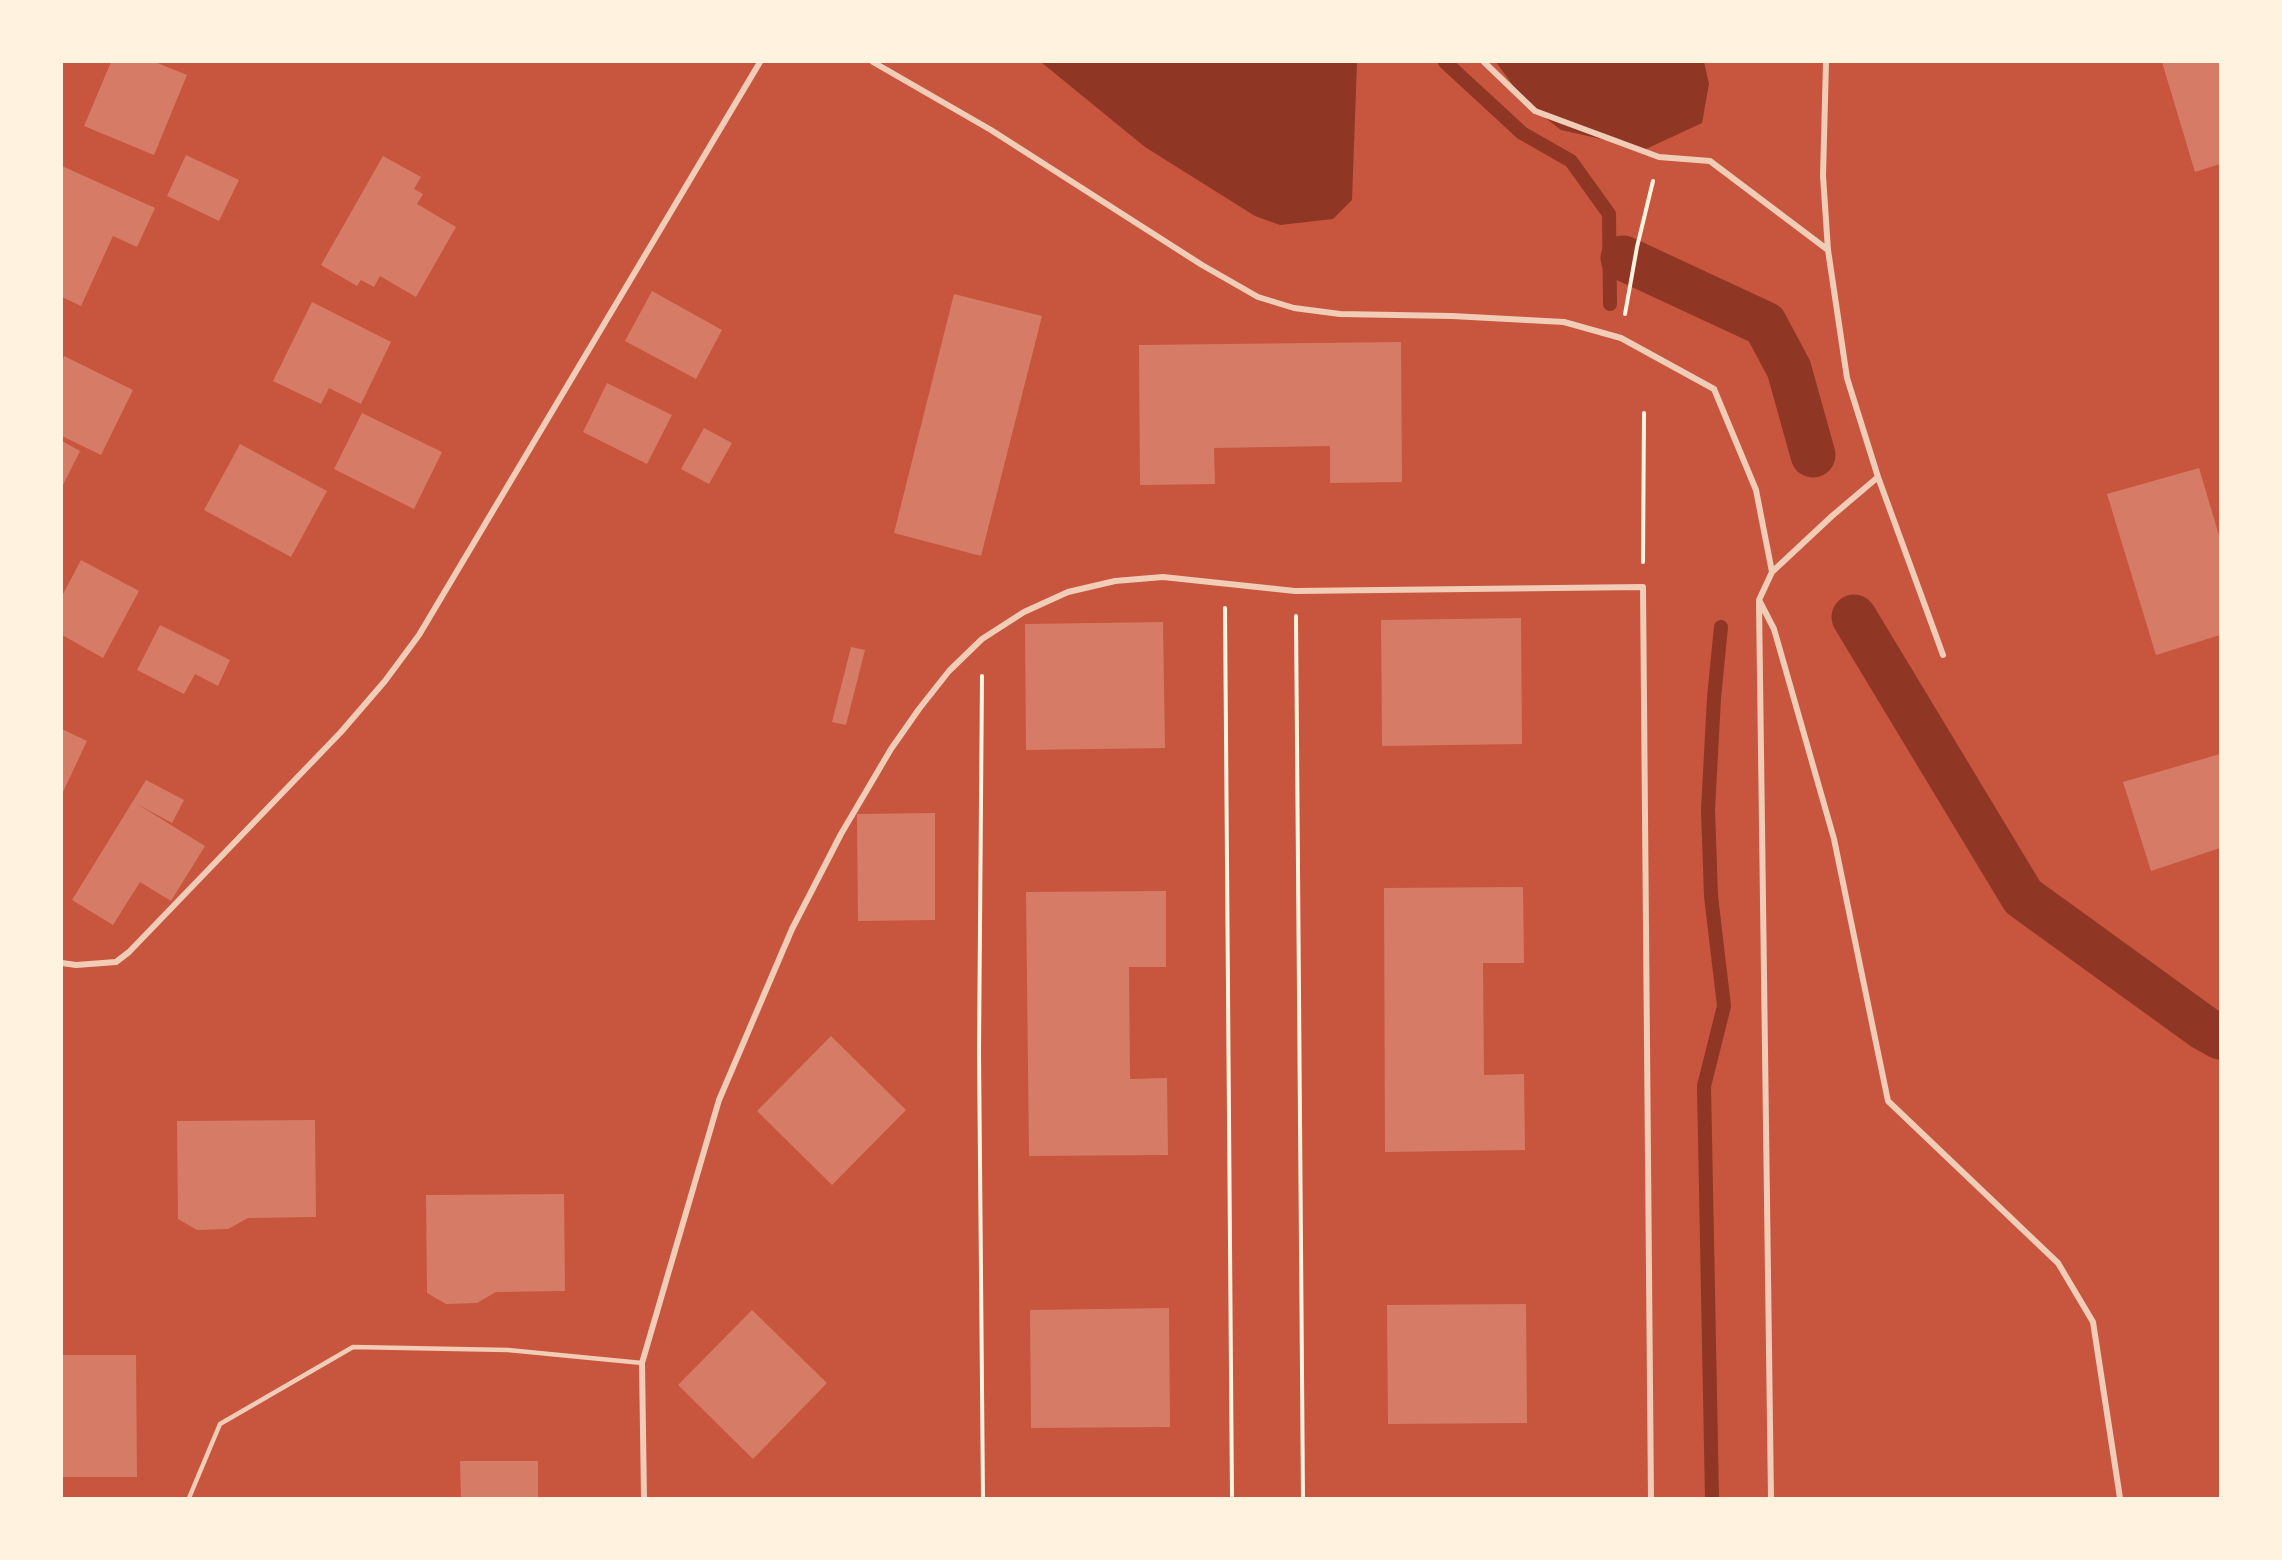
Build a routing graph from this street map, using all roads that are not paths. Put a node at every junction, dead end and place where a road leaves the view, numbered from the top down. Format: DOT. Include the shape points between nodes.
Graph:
graph roads {
  1 [pos="760,62"];
  2 [pos="873,62"];
  3 [pos="1484,62"];
  4 [pos="1826,62"];
  5 [pos="1828,250"];
  6 [pos="1878,477"];
  7 [pos="1772,572"];
  8 [pos="1759,600"];
  9 [pos="1943,655"];
  10 [pos="62,963"];
  11 [pos="642,1363"];
  12 [pos="189,1498"];
  13 [pos="644,1498"];
  14 [pos="1651,1498"];
  15 [pos="1772,1498"];
  16 [pos="2121,1498"];
  1 -- 10 [label="street" via="418,634 385,681 341,732 129,952 116,962"];
  2 -- 7 [label="street" via="991,130 1258,297 1294,308 1340,314 1564,322 1621,338 1714,389 1756,490"];
  3 -- 5 [label="street" via="1535,111 1659,157 1710,160"];
  4 -- 5 [label="street" via="1823,176"];
  5 -- 6 [label="street" via="1847,378"];
  6 -- 7 [label="street"];
  6 -- 9 [label="street"];
  7 -- 8 [label="street"];
  8 -- 15 [label="street"];
  8 -- 16 [label="street" via="1774,629 1834,838 1888,1101 2058,1263 2093,1322"];
  11 -- 12 [label="lane" via="508,1350 353,1347 220,1424"];
  11 -- 13 [label="street"];
  11 -- 14 [label="street" via="719,1100 792,929 891,749 949,671 982,639 1024,612 1068,592 1115,581 1163,577 1296,591 1643,587"];
}
